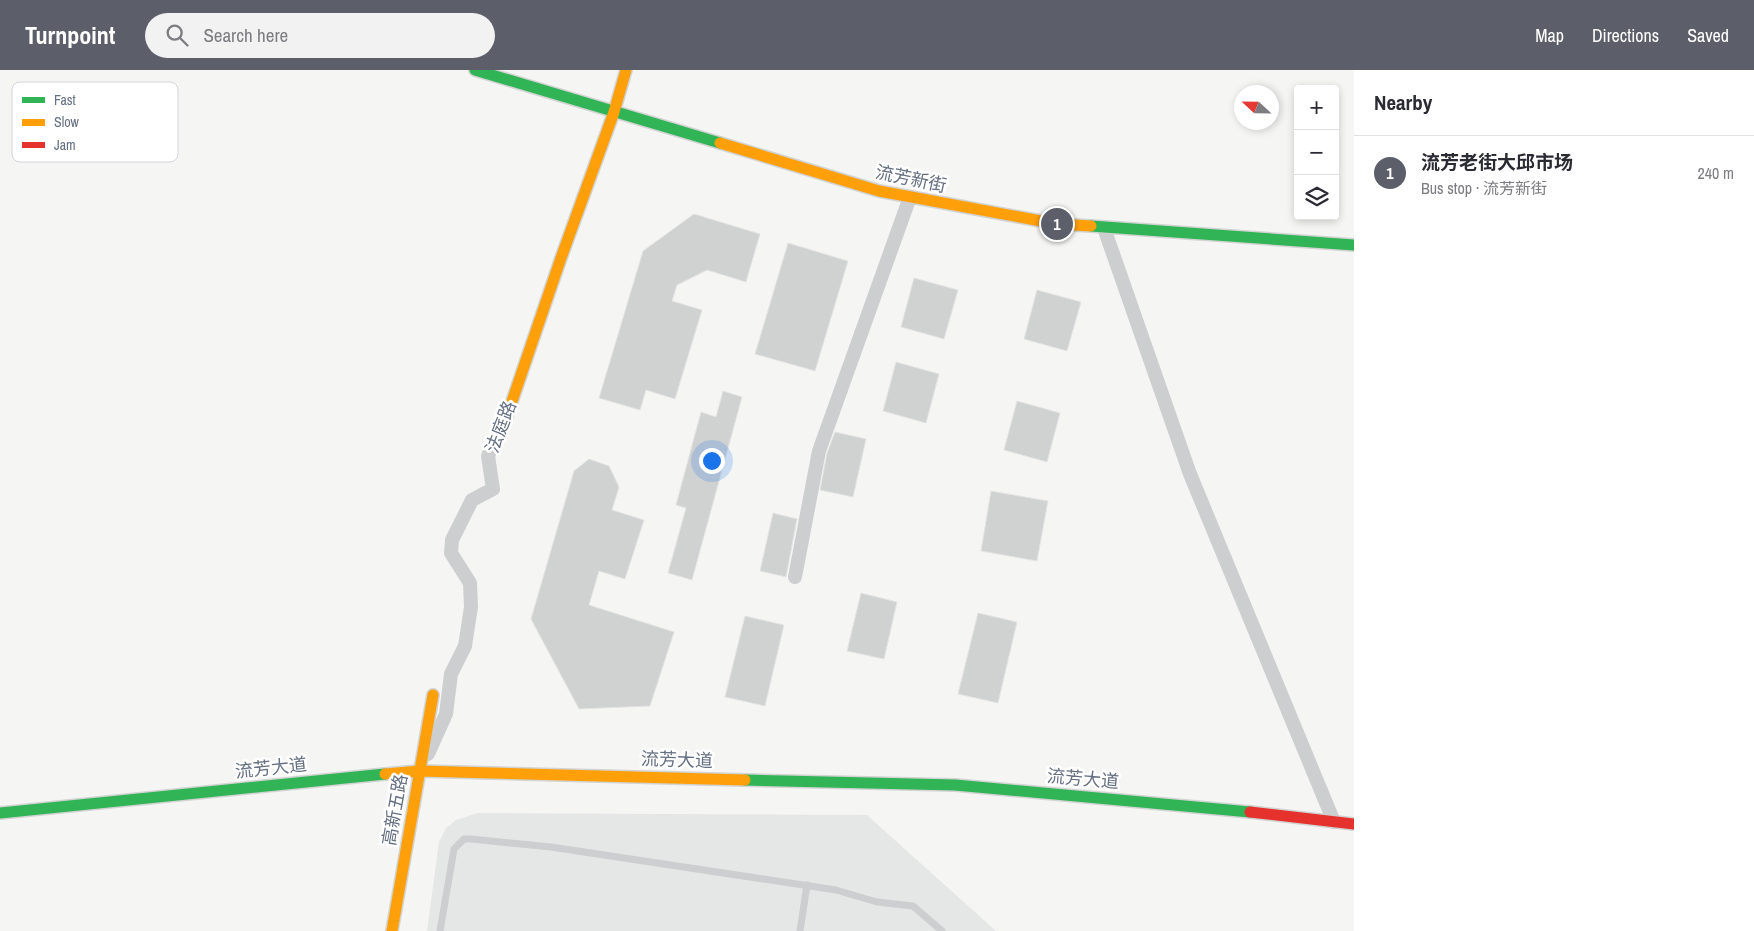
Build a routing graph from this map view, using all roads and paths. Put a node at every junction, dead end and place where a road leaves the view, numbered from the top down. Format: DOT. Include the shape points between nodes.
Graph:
graph roads {
  1 [pos="476,70"];
  2 [pos="626,70"];
  3 [pos="614,112"];
  4 [pos="910,197"];
  5 [pos="1104,228"];
  6 [pos="1354,245"];
  7 [pos="507,416"];
  8 [pos="795,577"];
  9 [pos="433,695"];
  10 [pos="420,771"];
  11 [pos="0,813"];
  12 [pos="1334,822"];
  13 [pos="1354,824"];
  14 [pos="807,885"];
  15 [pos="392,931"];
  16 [pos="440,931"];
  17 [pos="800,931"];
  18 [pos="942,931"];
  1 -- 3 [label="main road, 流芳新街"];
  2 -- 3 [label="main road, 法庭路"];
  3 -- 4 [label="main road, 流芳新街" via="879,191"];
  3 -- 7 [label="main road, 法庭路"];
  4 -- 5 [label="main road, 流芳新街" via="1057,224"];
  4 -- 8 [label="street" via="819,450"];
  5 -- 6 [label="main road, 流芳新街"];
  5 -- 12 [label="street" via="1190,474"];
  7 -- 10 [label="street, 法庭路" via="488,456 492,489 472,500 452,540 451,553 470,583 471,607 465,646 450,674 446,714"];
  9 -- 10 [label="main road, 高新五路"];
  10 -- 11 [label="main road, 流芳大道"];
  10 -- 12 [label="main road, 流芳大道" via="955,785"];
  10 -- 15 [label="main road, 高新五路"];
  12 -- 13 [label="main road, 流芳大道"];
  14 -- 16 [label="lane" via="551,847 464,839 454,849"];
  14 -- 17 [label="lane"];
  14 -- 18 [label="lane" via="878,902 913,906"];
}
